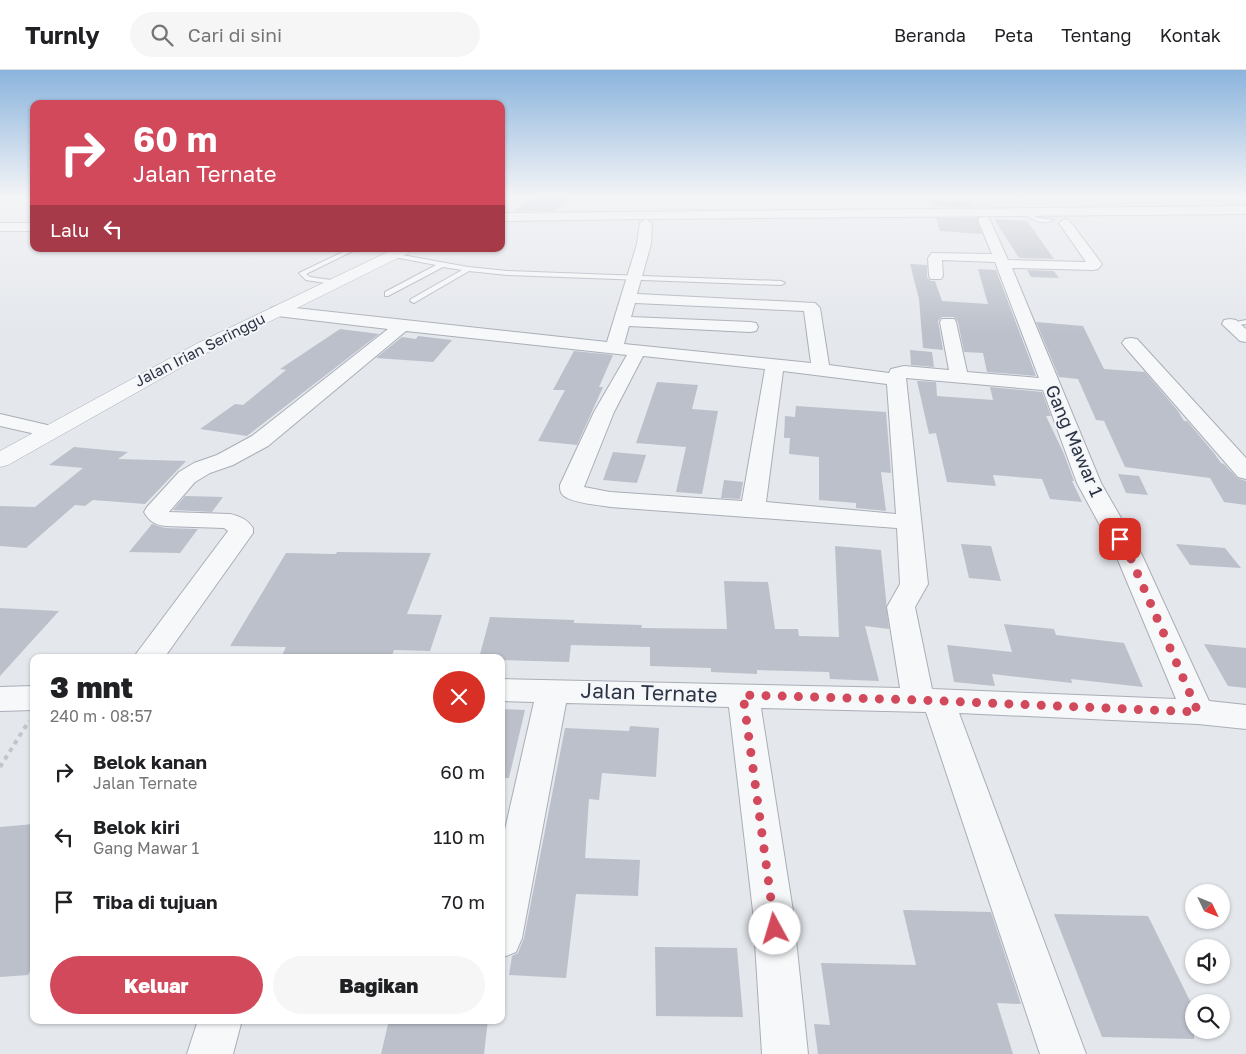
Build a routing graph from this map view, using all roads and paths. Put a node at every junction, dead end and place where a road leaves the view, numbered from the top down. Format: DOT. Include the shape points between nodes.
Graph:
graph roads {
  1 [pos="644,241"];
  2 [pos="993,241"];
  3 [pos="1078,241"];
  4 [pos="348,252"];
  5 [pos="398,252"];
  6 [pos="1001,261"];
  7 [pos="443,264"];
  8 [pos="468,269"];
  9 [pos="936,276"];
  10 [pos="635,278"];
  11 [pos="335,283"];
  12 [pos="781,283"];
  13 [pos="388,294"];
  14 [pos="628,298"];
  15 [pos="414,302"];
  16 [pos="746,303"];
  17 [pos="277,311"];
  18 [pos="621,321"];
  19 [pos="948,322"];
  20 [pos="1238,323"];
  21 [pos="402,327"];
  22 [pos="750,327"];
  23 [pos="1246,337"];
  24 [pos="1131,343"];
  25 [pos="614,348"];
  26 [pos="638,350"];
  27 [pos="765,364"];
  28 [pos="821,370"];
  29 [pos="959,376"];
  30 [pos="896,379"];
  31 [pos="1049,385"];
  32 [pos="0,420"];
  33 [pos="49,431"];
  34 [pos="0,460"];
  35 [pos="1246,472"];
  36 [pos="753,508"];
  37 [pos="908,522"];
  38 [pos="151,654"];
  39 [pos="505,690"];
  40 [pos="553,690"];
  41 [pos="743,695"];
  42 [pos="30,698"];
  43 [pos="0,699"];
  44 [pos="928,700"];
  45 [pos="1198,712"];
  46 [pos="1246,717"];
  47 [pos="30,720"];
  48 [pos="0,768"];
  49 [pos="505,919"];
  50 [pos="219,1024"];
  51 [pos="210,1054"];
  52 [pos="785,1054"];
  53 [pos="1063,1054"];
  1 -- 10 [label="street"];
  2 -- 6 [label="street, Gang Mawar 1"];
  3 -- 6 [label="street" via="1095,264 1093,266"];
  4 -- 11 [label="lane" via="302,273 308,278"];
  5 -- 7 [label="lane"];
  5 -- 11 [label="street, Jalan Irian Seringgu"];
  6 -- 9 [label="street" via="937,256"];
  6 -- 31 [label="street, Gang Mawar 1"];
  7 -- 8 [label="lane"];
  7 -- 13 [label="lane"];
  8 -- 10 [label="lane"];
  8 -- 15 [label="lane"];
  10 -- 12 [label="lane"];
  10 -- 14 [label="street"];
  11 -- 17 [label="street, Jalan Irian Seringgu"];
  14 -- 16 [label="street"];
  14 -- 18 [label="street"];
  16 -- 22 [label="street"];
  16 -- 28 [label="street" via="812,308"];
  17 -- 21 [label="street"];
  17 -- 33 [label="street, Jalan Irian Seringgu"];
  18 -- 22 [label="street"];
  18 -- 25 [label="street"];
  19 -- 29 [label="street"];
  20 -- 23 [label="street"];
  21 -- 25 [label="street"];
  21 -- 38 [label="street" via="260,442 187,477 156,512 164,519 230,521 240,528 240,533"];
  22 -- 27 [label="street"];
  24 -- 35 [label="street"];
  25 -- 26 [label="street"];
  26 -- 27 [label="street"];
  26 -- 36 [label="street" via="588,444 572,491 624,500"];
  27 -- 28 [label="street"];
  27 -- 36 [label="street"];
  28 -- 30 [label="street"];
  29 -- 30 [label="street" via="904,372 898,373"];
  29 -- 31 [label="street"];
  30 -- 37 [label="street"];
  31 -- 45 [label="street, Gang Mawar 1" via="1089,483 1128,552"];
  32 -- 33 [label="street"];
  33 -- 34 [label="street, Jalan Irian Seringgu"];
  36 -- 37 [label="street"];
  37 -- 44 [label="street" via="914,584 901,607"];
  39 -- 40 [label="street, Jalan Ternate"];
  40 -- 41 [label="street, Jalan Ternate"];
  40 -- 49 [label="street"];
  41 -- 44 [label="street, Jalan Ternate"];
  41 -- 52 [label="street" via="774,911"];
  42 -- 43 [label="street"];
  44 -- 45 [label="street, Jalan Ternate"];
  44 -- 53 [label="street"];
  45 -- 46 [label="street, Jalan Ternate"];
  47 -- 48 [label="path"];
  50 -- 51 [label="street"];
}
